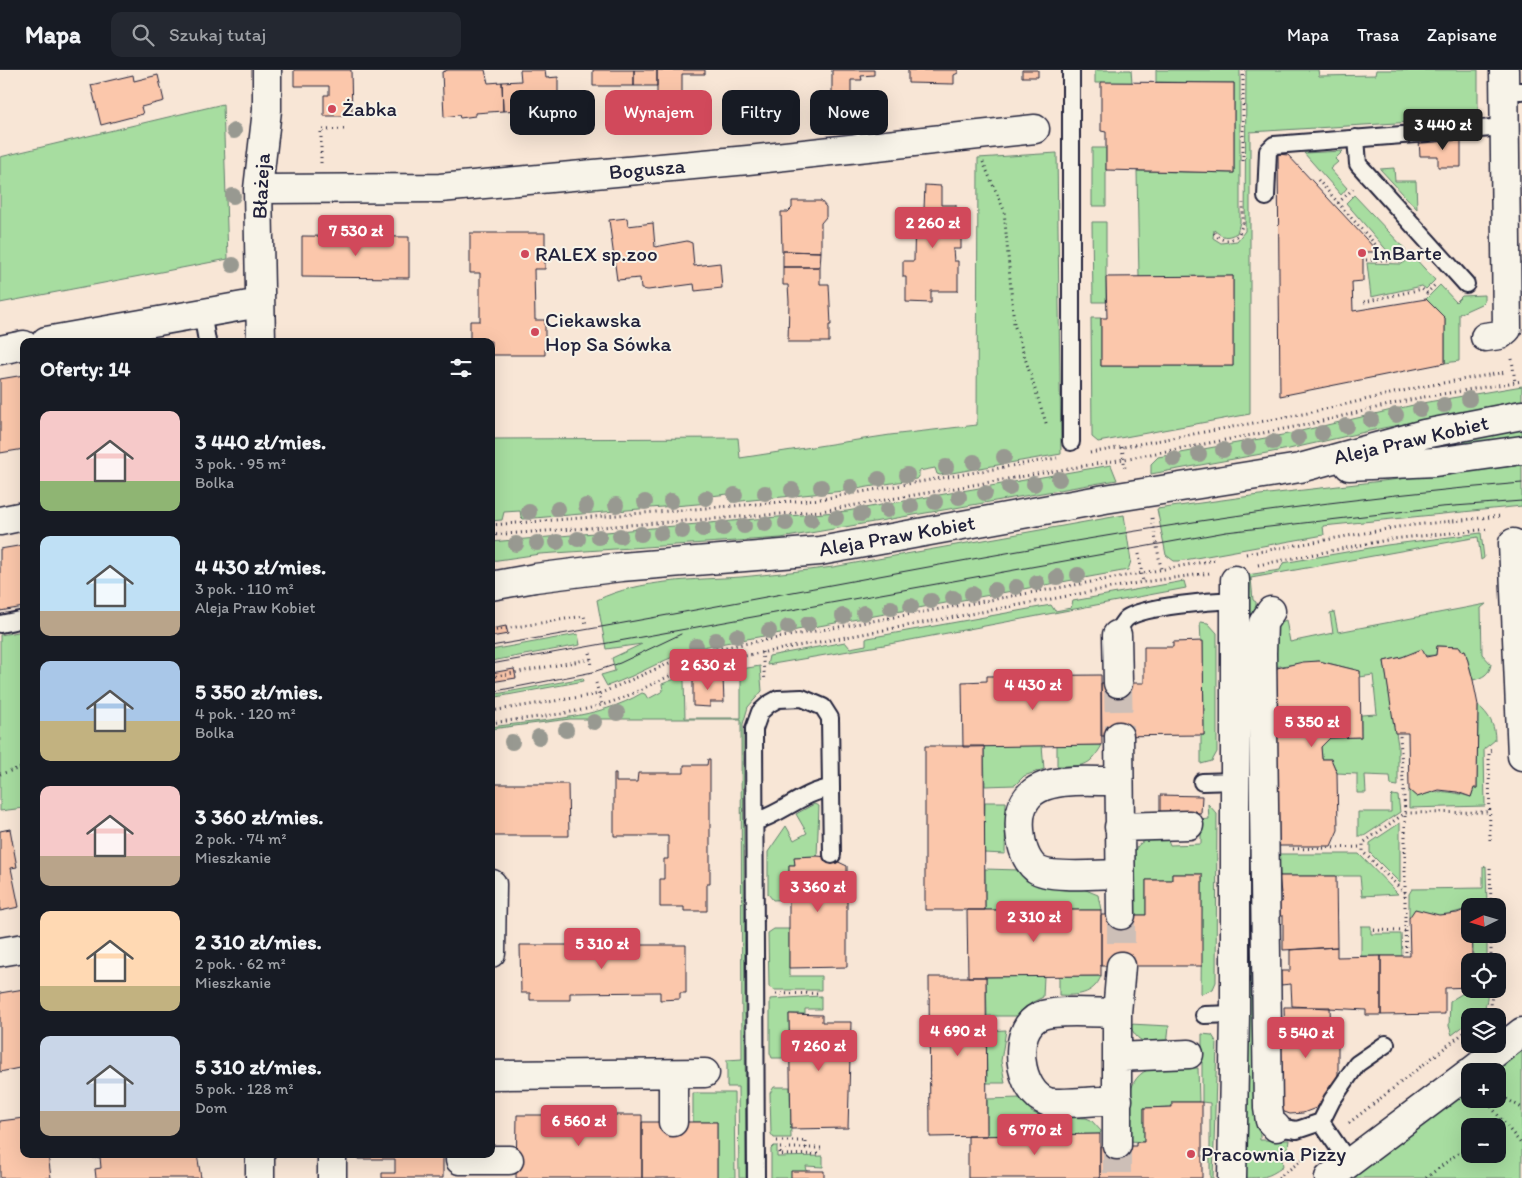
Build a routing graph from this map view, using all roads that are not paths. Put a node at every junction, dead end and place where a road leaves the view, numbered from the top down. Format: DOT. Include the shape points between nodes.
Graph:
graph roads {
  1 [pos="267,70"];
  2 [pos="1071,70"];
  3 [pos="1510,84"];
  4 [pos="1505,127"];
  5 [pos="1035,129"];
  6 [pos="1356,138"];
  7 [pos="258,189"];
  8 [pos="1266,197"];
  9 [pos="1466,284"];
  10 [pos="260,303"];
  11 [pos="202,313"];
  12 [pos="1505,332"];
  13 [pos="63,338"];
  14 [pos="206,338"];
  15 [pos="260,338"];
  16 [pos="20,346"];
  17 [pos="0,350"];
  18 [pos="1522,415"];
  19 [pos="1071,442"];
  20 [pos="1522,450"];
  21 [pos="1300,468"];
  22 [pos="20,517"];
  23 [pos="0,521"];
  24 [pos="1502,535"];
  25 [pos="1235,575"];
  26 [pos="495,585"];
  27 [pos="1271,611"];
  28 [pos="20,620"];
  29 [pos="0,624"];
  30 [pos="1117,635"];
  31 [pos="1118,683"];
  32 [pos="1118,736"];
  33 [pos="1511,750"];
  34 [pos="1118,781"];
  35 [pos="1236,781"];
  36 [pos="1202,782"];
  37 [pos="831,788"];
  38 [pos="754,822"];
  39 [pos="1188,825"];
  40 [pos="1119,827"];
  41 [pos="832,855"];
  42 [pos="1120,874"];
  43 [pos="1121,915"];
  44 [pos="20,949"];
  45 [pos="0,952"];
  46 [pos="1121,966"];
  47 [pos="1117,1013"];
  48 [pos="1236,1014"];
  49 [pos="1204,1015"];
  50 [pos="1522,1032"];
  51 [pos="1386,1044"];
  52 [pos="1189,1054"];
  53 [pos="1117,1057"];
  54 [pos="1482,1063"];
  55 [pos="673,1074"];
  56 [pos="706,1074"];
  57 [pos="495,1076"];
  58 [pos="1461,1080"];
  59 [pos="1118,1100"];
  60 [pos="673,1122"];
  61 [pos="1321,1122"];
  62 [pos="1276,1127"];
  63 [pos="1116,1146"];
  64 [pos="260,1158"];
  65 [pos="332,1158"];
  66 [pos="509,1160"];
  67 [pos="460,1164"];
  68 [pos="1339,1171"];
  69 [pos="260,1178"];
  70 [pos="332,1178"];
  71 [pos="756,1178"];
  72 [pos="1232,1178"];
  1 -- 7 [label="street, Błażeja" via="267,110"];
  2 -- 19 [label="lane"];
  3 -- 4 [label="street"];
  4 -- 6 [label="lane"];
  4 -- 12 [label="street"];
  5 -- 7 [label="street, Bogusza" via="748,160 440,188"];
  6 -- 8 [label="lane" via="1274,145 1268,151"];
  6 -- 9 [label="lane" via="1358,164"];
  7 -- 10 [label="street, Błażeja"];
  10 -- 11 [label="street"];
  10 -- 15 [label="street, Błażeja"];
  11 -- 13 [label="street"];
  11 -- 14 [label="lane"];
  16 -- 17 [label="street"];
  18 -- 21 [label="street, Aleja Praw Kobiet" via="1424,434"];
  20 -- 21 [label="street, Aleja Praw Kobiet" via="1435,462"];
  21 -- 26 [label="street, Aleja Praw Kobiet" via="1105,499 820,551 620,567"];
  22 -- 23 [label="street"];
  24 -- 33 [label="street"];
  25 -- 30 [label="lane" via="1191,603 1128,618"];
  25 -- 35 [label="street"];
  27 -- 62 [label="street" via="1263,623 1262,653 1268,1108 1270,1121"];
  28 -- 29 [label="lane"];
  30 -- 31 [label="street"];
  32 -- 34 [label="street"];
  34 -- 40 [label="street"];
  34 -- 42 [label="street" via="1052,782 1032,790 1021,808 1020,830 1024,853 1036,869 1053,874"];
  35 -- 36 [label="lane"];
  35 -- 48 [label="street"];
  37 -- 38 [label="lane" via="816,790"];
  37 -- 38 [label="lane" via="830,718 815,702 802,698 778,699 760,712 754,729"];
  37 -- 41 [label="lane"];
  38 -- 71 [label="lane"];
  39 -- 40 [label="street"];
  40 -- 42 [label="street"];
  42 -- 43 [label="street"];
  44 -- 45 [label="street"];
  46 -- 47 [label="street"];
  47 -- 53 [label="street"];
  47 -- 59 [label="street" via="1038,1016 1024,1032 1021,1055 1024,1077 1034,1094 1049,1102"];
  48 -- 49 [label="lane"];
  48 -- 72 [label="street"];
  50 -- 54 [label="street"];
  51 -- 61 [label="lane" via="1357,1064"];
  52 -- 53 [label="street"];
  53 -- 59 [label="street"];
  55 -- 56 [label="street"];
  55 -- 57 [label="street"];
  55 -- 60 [label="street"];
  58 -- 68 [label="street"];
  59 -- 63 [label="street"];
  61 -- 62 [label="lane" via="1298,1130"];
  61 -- 68 [label="lane"];
  64 -- 69 [label="street"];
  65 -- 70 [label="street"];
  66 -- 67 [label="street"];
}
